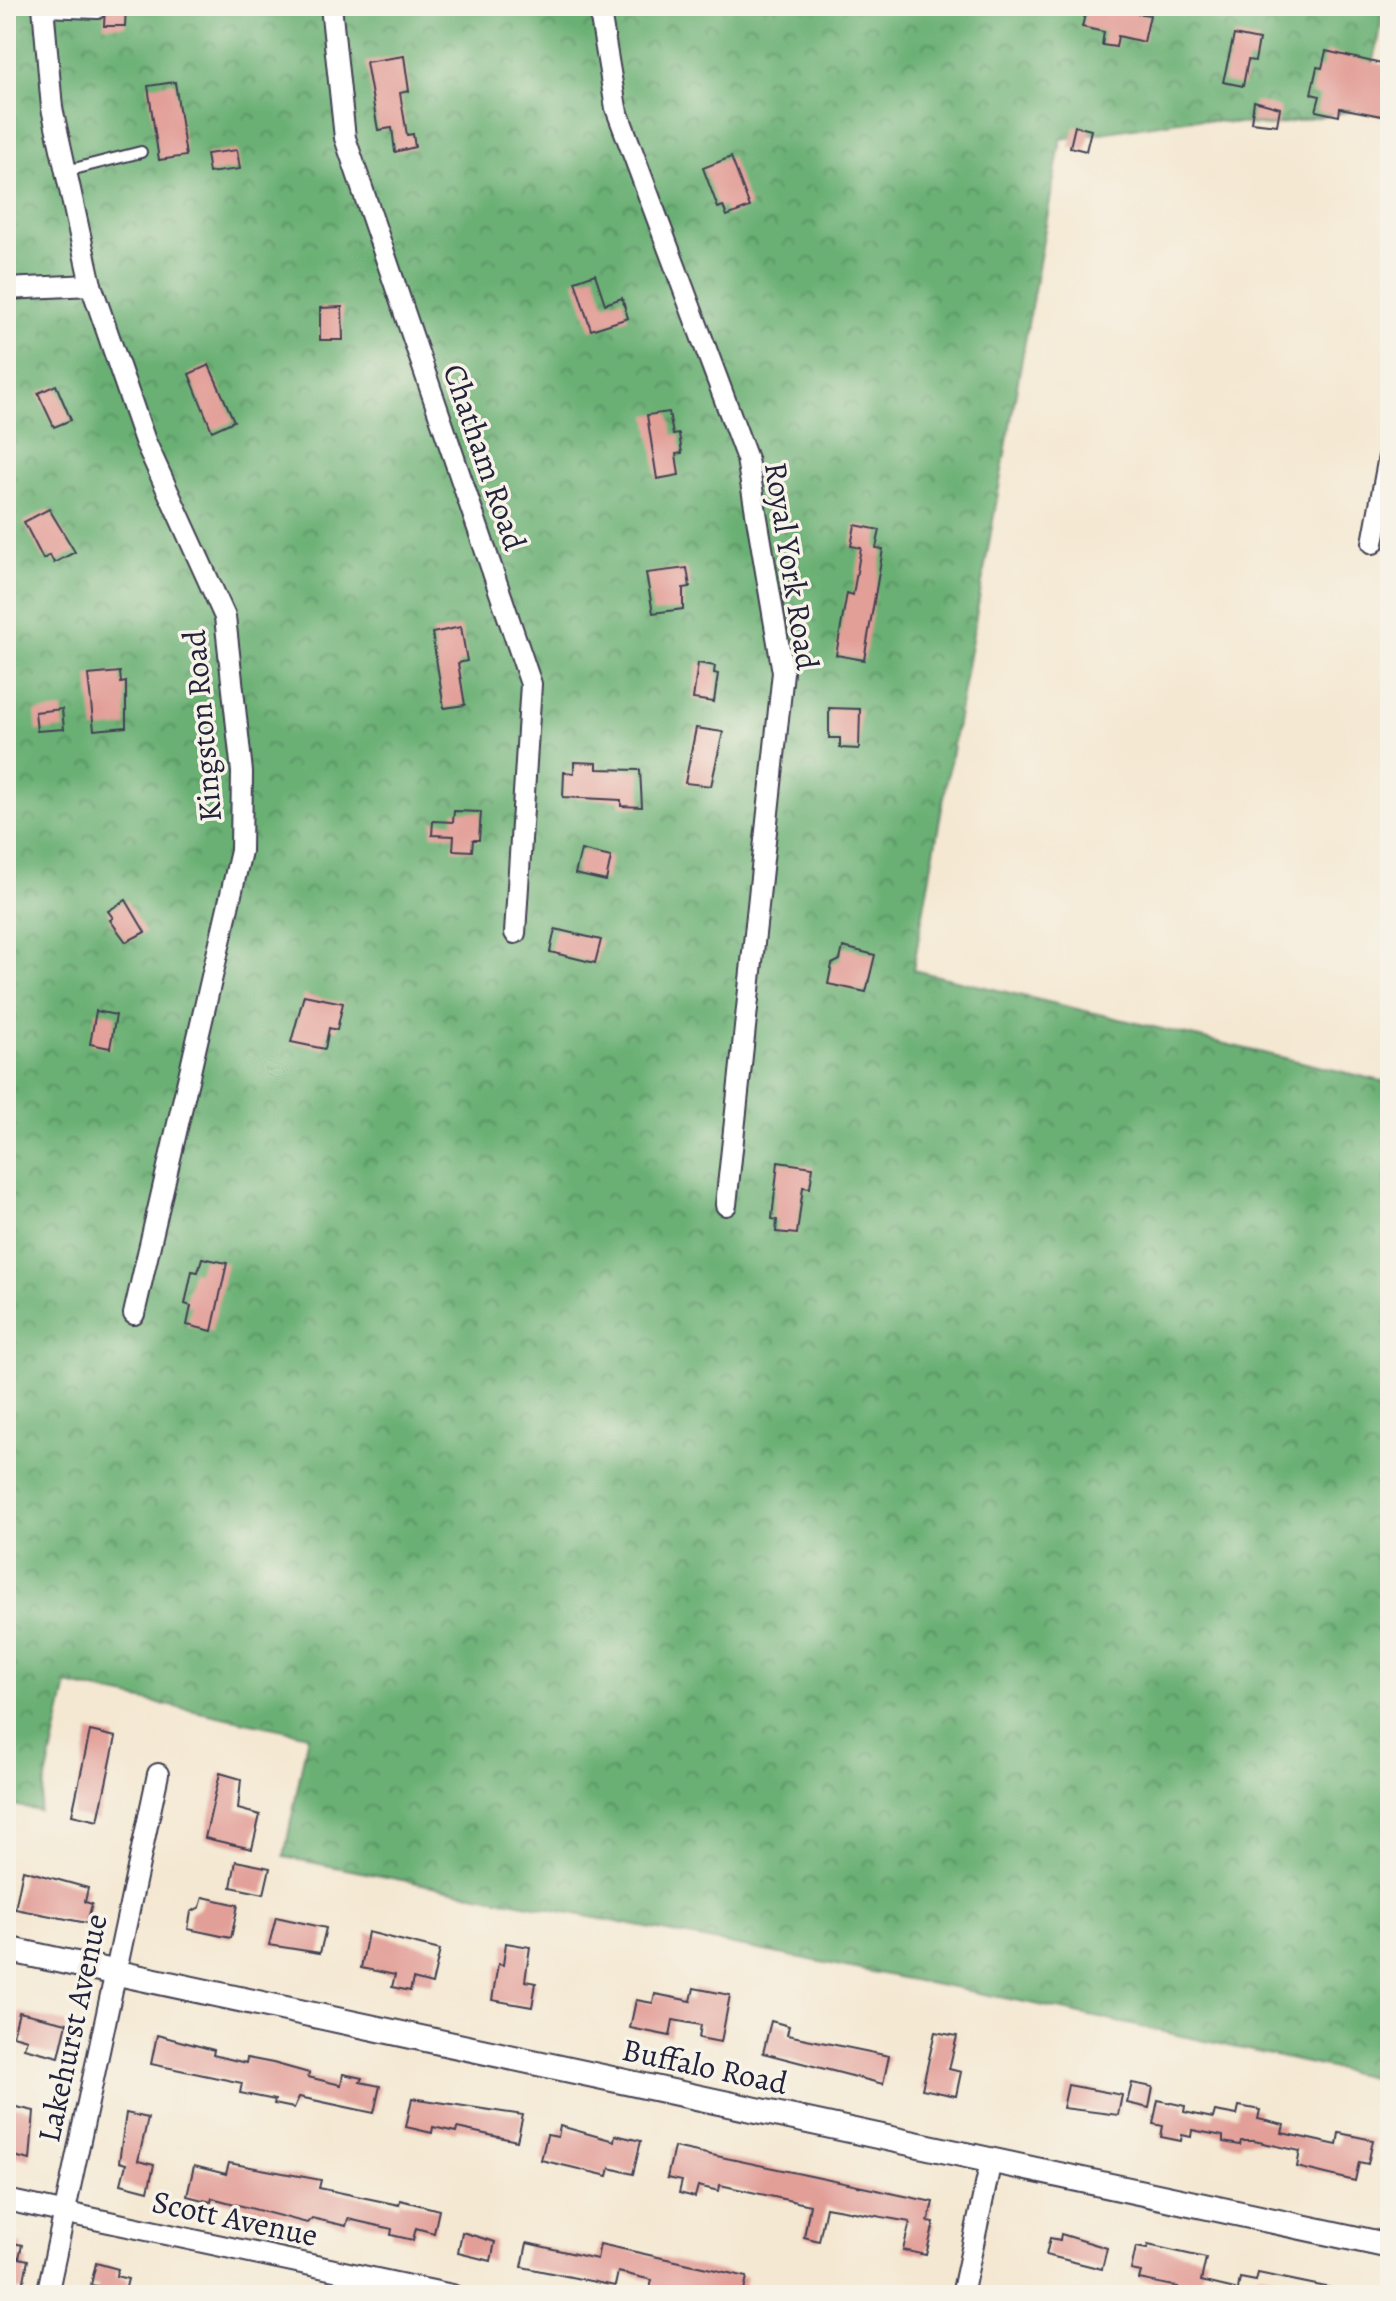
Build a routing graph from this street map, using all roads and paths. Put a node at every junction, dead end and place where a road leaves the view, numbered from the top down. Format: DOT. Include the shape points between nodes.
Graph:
graph roads {
  1 [pos="331,6"];
  2 [pos="599,6"];
  3 [pos="43,8"];
  4 [pos="98,13"];
  5 [pos="141,152"];
  6 [pos="66,171"];
  7 [pos="91,285"];
  8 [pos="6,289"];
  9 [pos="1390,451"];
  10 [pos="1373,543"];
  11 [pos="515,933"];
  12 [pos="726,1205"];
  13 [pos="134,1314"];
  14 [pos="158,1774"];
  15 [pos="6,1949"];
  16 [pos="115,1973"];
  17 [pos="991,2161"];
  18 [pos="6,2200"];
  19 [pos="63,2212"];
  20 [pos="1390,2246"];
  21 [pos="47,2295"];
  22 [pos="452,2295"];
  23 [pos="962,2295"];
  1 -- 11 [label="street, Chatham Road" via="345,138 531,684"];
  2 -- 12 [label="street, Royal York Road" via="616,108 747,459 783,672"];
  3 -- 4 [label="lane"];
  3 -- 6 [label="street, Kingston Road" via="52,108"];
  5 -- 6 [label="lane"];
  6 -- 7 [label="street, Kingston Road"];
  7 -- 8 [label="street"];
  7 -- 13 [label="street, Kingston Road" via="145,441 225,617 242,772 241,851"];
  9 -- 10 [label="street"];
  14 -- 16 [label="street, Lakehurst Avenue"];
  15 -- 16 [label="street, Buffalo Road"];
  16 -- 17 [label="street, Buffalo Road"];
  16 -- 19 [label="street, Lakehurst Avenue"];
  17 -- 20 [label="street, Buffalo Road"];
  17 -- 23 [label="street"];
  18 -- 19 [label="street, Scott Avenue"];
  19 -- 21 [label="street, Lakehurst Avenue"];
  19 -- 22 [label="street, Scott Avenue"];
}
